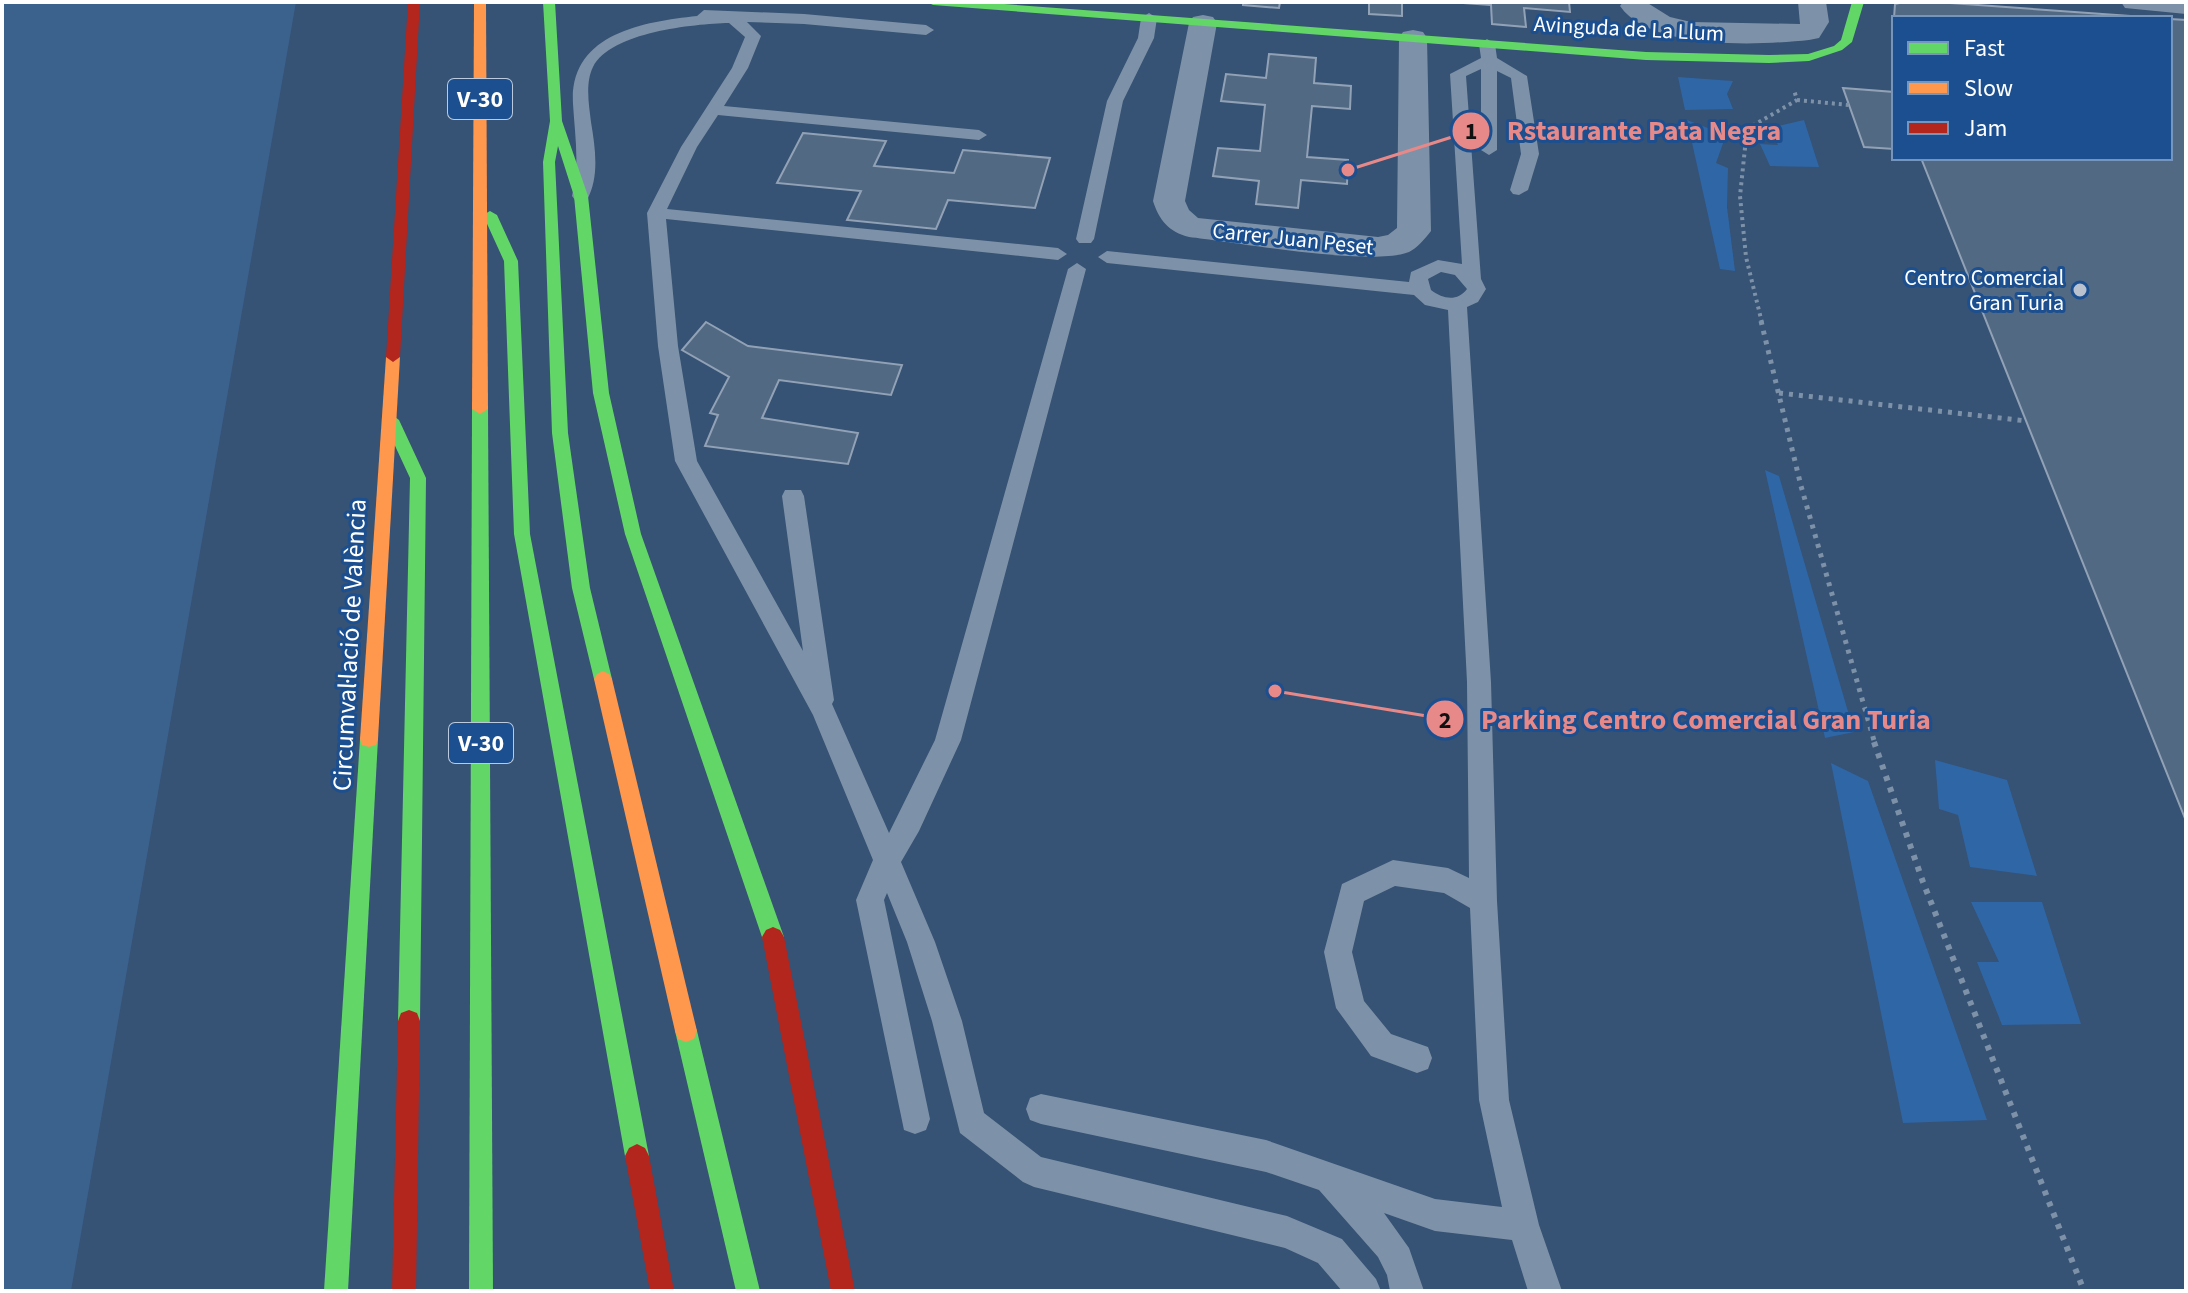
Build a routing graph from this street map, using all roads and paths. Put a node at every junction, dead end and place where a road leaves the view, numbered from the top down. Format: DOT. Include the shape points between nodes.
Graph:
graph roads {
  1 [pos="414,2"];
  2 [pos="480,2"];
  3 [pos="569,2"];
  4 [pos="933,2"];
  5 [pos="1812,2"];
  6 [pos="1858,2"];
  7 [pos="2135,2"];
  8 [pos="986,4"];
  9 [pos="1633,4"];
  10 [pos="2186,6"];
  11 [pos="550,10"];
  12 [pos="704,15"];
  13 [pos="1149,18"];
  14 [pos="1203,23"];
  15 [pos="926,30"];
  16 [pos="1413,38"];
  17 [pos="1488,52"];
  18 [pos="1646,56"];
  19 [pos="1791,81"];
  20 [pos="1797,100"];
  21 [pos="1849,105"];
  22 [pos="713,110"];
  23 [pos="556,121"];
  24 [pos="979,135"];
  25 [pos="1489,150"];
  26 [pos="1519,190"];
  27 [pos="481,196"];
  28 [pos="581,196"];
  29 [pos="656,213"];
  30 [pos="1085,239"];
  31 [pos="1058,254"];
  32 [pos="1107,257"];
  33 [pos="1077,269"];
  34 [pos="1472,278"];
  35 [pos="1419,289"];
  36 [pos="1457,304"];
  37 [pos="1779,393"];
  38 [pos="389,415"];
  39 [pos="2027,421"];
  40 [pos="793,496"];
  41 [pos="824,712"];
  42 [pos="886,861"];
  43 [pos="1483,901"];
  44 [pos="1417,1058"];
  45 [pos="1041,1109"];
  46 [pos="915,1119"];
  47 [pos="1329,1180"];
  48 [pos="1523,1225"];
  49 [pos="336,1291"];
  50 [pos="404,1291"];
  51 [pos="481,1291"];
  52 [pos="662,1291"];
  53 [pos="748,1291"];
  54 [pos="843,1291"];
  55 [pos="1364,1291"];
  56 [pos="1407,1291"];
  57 [pos="1545,1291"];
  58 [pos="2084,1291"];
  1 -- 38 [label="main road, Circumval·lació de València / V-30"];
  2 -- 27 [label="main road, V-30"];
  3 -- 11 [label="main road"];
  4 -- 8 [label="main road, Avinguda de La Llum"];
  5 -- 9 [label="street" via="1815,22 1809,32 1784,35 1683,28 1660,23"];
  6 -- 18 [label="main road, Avinguda de La Llum" via="1846,42 1825,54 1769,59"];
  7 -- 10 [label="street"];
  8 -- 13 [label="main road, Avinguda de La Llum"];
  9 -- 18 [label="street"];
  11 -- 23 [label="main road"];
  12 -- 15 [label="lane"];
  12 -- 22 [label="lane" via="734,19 753,36"];
  12 -- 28 [label="lane" via="641,26 603,48 585,67 581,84 587,168"];
  13 -- 14 [label="main road, Avinguda de La Llum"];
  13 -- 30 [label="lane" via="1146,38 1115,101"];
  14 -- 16 [label="main road, Avinguda de La Llum"];
  14 -- 16 [label="street, Carrer Juan Peset" via="1169,201 1174,215 1189,227 1378,248 1399,244 1414,231"];
  16 -- 17 [label="main road, Avinguda de La Llum"];
  17 -- 18 [label="main road, Avinguda de La Llum"];
  17 -- 25 [label="lane"];
  17 -- 26 [label="lane" via="1519,76 1530,154"];
  17 -- 34 [label="lane" via="1458,74"];
  19 -- 20 [label="path"];
  20 -- 21 [label="path"];
  20 -- 37 [label="path" via="1747,129 1740,196 1746,257"];
  22 -- 24 [label="lane"];
  22 -- 29 [label="lane"];
  23 -- 28 [label="main road"];
  23 -- 53 [label="main road" via="549,162 560,433 581,588"];
  27 -- 51 [label="main road, V-30"];
  27 -- 52 [label="main road" via="511,261 522,534"];
  28 -- 54 [label="main road" via="601,393 633,534 775,942"];
  29 -- 31 [label="lane"];
  29 -- 41 [label="lane" via="668,346 686,461"];
  30 -- 31 [label="lane" via="1069,241"];
  30 -- 32 [label="lane" via="1105,247"];
  31 -- 33 [label="lane" via="1064,264"];
  32 -- 33 [label="lane" via="1099,266"];
  32 -- 35 [label="lane"];
  33 -- 42 [label="lane" via="948,740 910,823"];
  34 -- 35 [label="lane" via="1457,269 1430,268 1418,276"];
  34 -- 36 [label="lane" via="1475,295"];
  35 -- 36 [label="lane" via="1432,300"];
  36 -- 43 [label="lane" via="1479,682"];
  37 -- 39 [label="path"];
  37 -- 58 [label="path" via="1879,758"];
  38 -- 49 [label="main road, Circumval·lació de València / V-30"];
  38 -- 50 [label="main road" via="418,478"];
  40 -- 41 [label="lane"];
  41 -- 42 [label="lane"];
  42 -- 46 [label="lane" via="870,900"];
  42 -- 55 [label="lane" via="947,1021 971,1122 1034,1171 1287,1232 1330,1251"];
  43 -- 44 [label="lane" via="1448,881 1393,873 1352,893 1338,952 1351,1008 1381,1046"];
  43 -- 48 [label="lane" via="1494,1100"];
  45 -- 47 [label="lane" via="1266,1156"];
  47 -- 48 [label="lane" via="1435,1215"];
  47 -- 56 [label="lane" via="1383,1235 1405,1275"];
  48 -- 57 [label="lane"];
}
